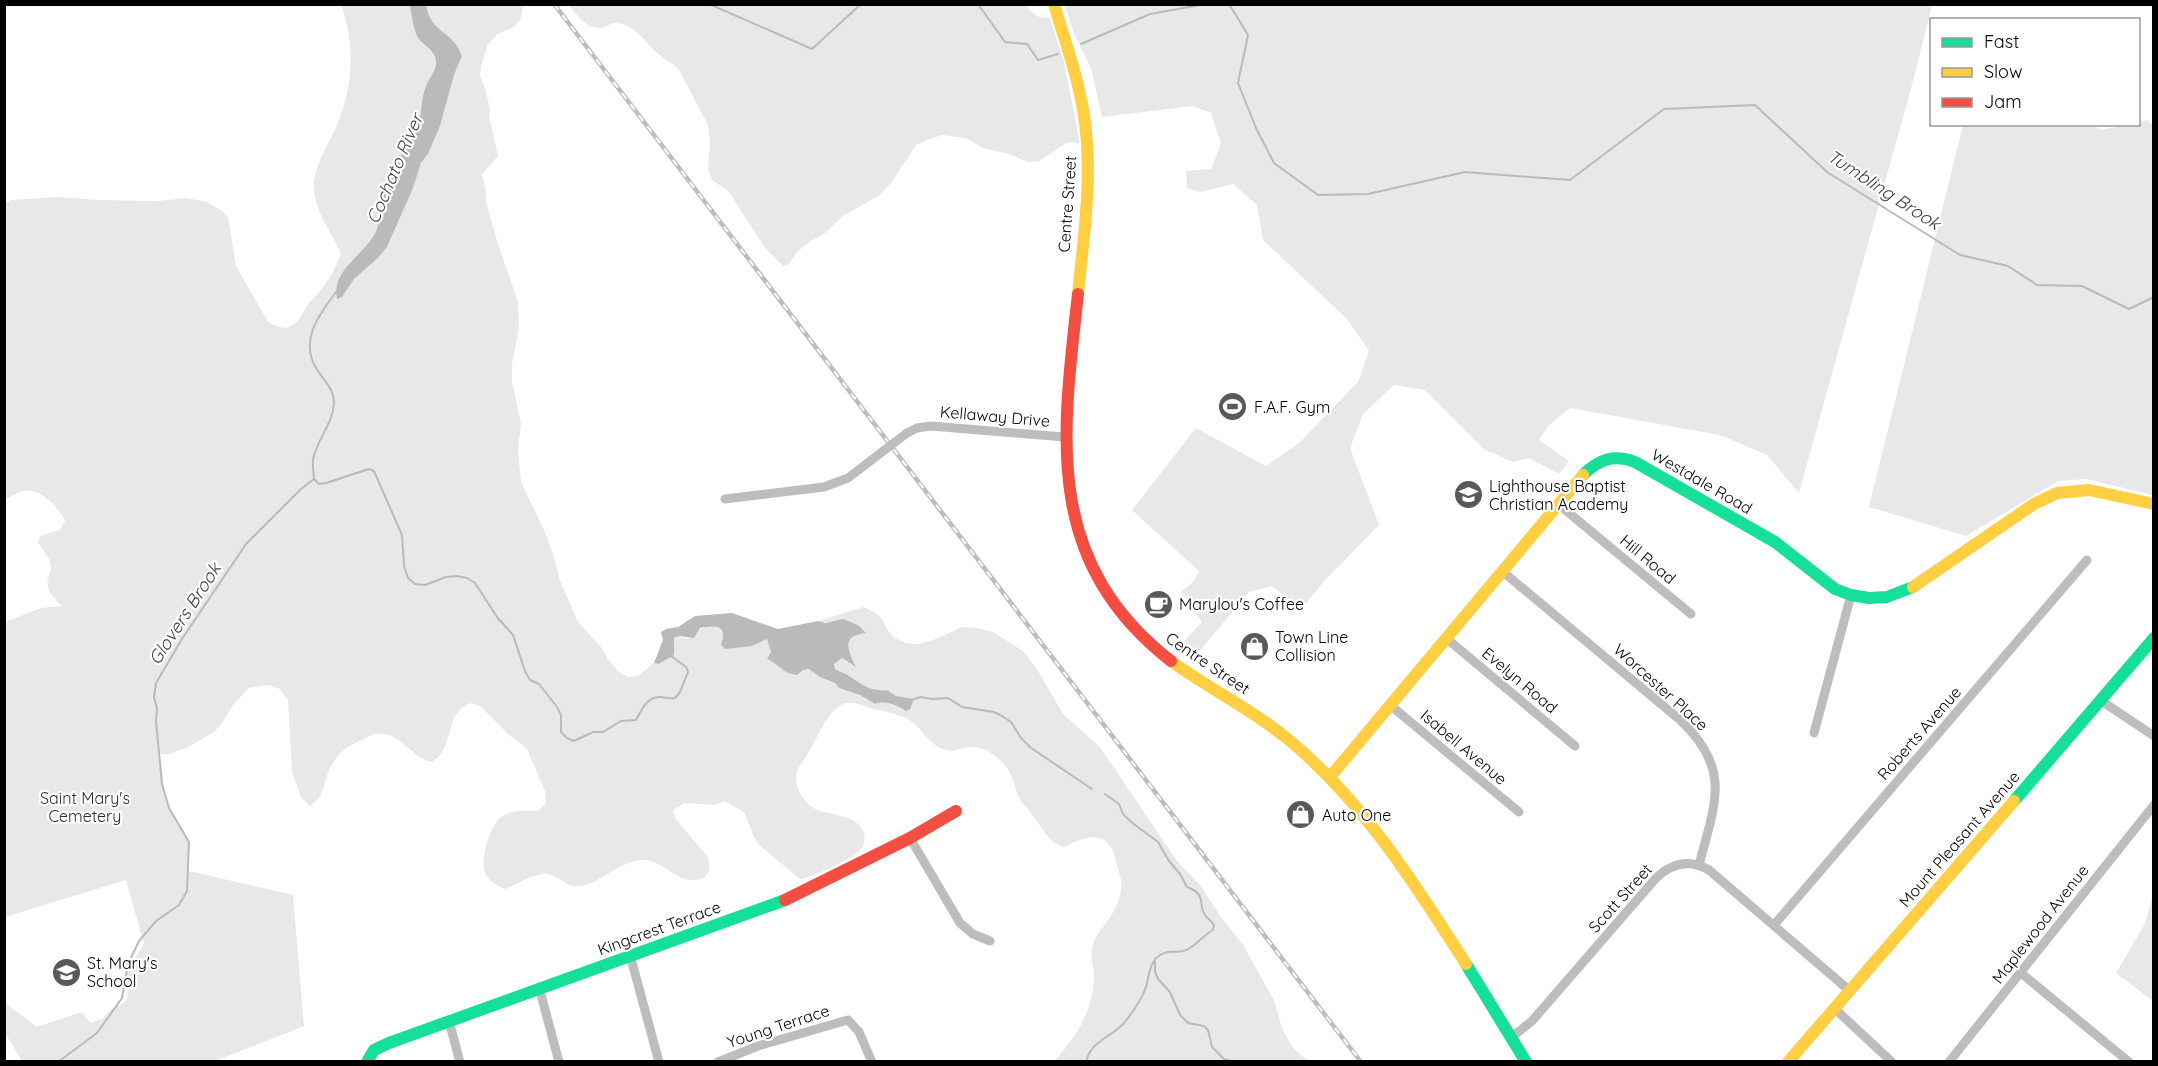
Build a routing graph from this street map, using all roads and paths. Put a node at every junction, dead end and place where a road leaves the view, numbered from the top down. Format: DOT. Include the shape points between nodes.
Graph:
graph roads {
  1 [pos="1054,4"];
  2 [pos="1064,437"];
  3 [pos="725,500"];
  4 [pos="1558,504"];
  5 [pos="2154,504"];
  6 [pos="2087,560"];
  7 [pos="1502,571"];
  8 [pos="1851,595"];
  9 [pos="1691,614"];
  10 [pos="1446,638"];
  11 [pos="2154,638"];
  12 [pos="2100,700"];
  13 [pos="1390,705"];
  14 [pos="1814,733"];
  15 [pos="2154,736"];
  16 [pos="1575,746"];
  17 [pos="1330,777"];
  18 [pos="2154,805"];
  19 [pos="956,811"];
  20 [pos="1519,812"];
  21 [pos="910,838"];
  22 [pos="1699,865"];
  23 [pos="1774,926"];
  24 [pos="990,941"];
  25 [pos="630,955"];
  26 [pos="2020,974"];
  27 [pos="539,987"];
  28 [pos="1850,991"];
  29 [pos="1834,1009"];
  30 [pos="449,1021"];
  31 [pos="1512,1037"];
  32 [pos="368,1060"];
  33 [pos="460,1062"];
  34 [pos="559,1062"];
  35 [pos="659,1062"];
  36 [pos="717,1062"];
  37 [pos="872,1062"];
  38 [pos="1526,1062"];
  39 [pos="1788,1062"];
  40 [pos="1892,1062"];
  41 [pos="1949,1062"];
  42 [pos="2129,1062"];
  1 -- 2 [label="street, Centre Street" via="1080,88 1087,155"];
  2 -- 3 [label="street, Kellaway Drive, bridge" via="917,428 848,478 798,492"];
  2 -- 17 [label="street, Centre Street" via="1068,488 1077,527 1095,571 1123,613 1165,656 1274,728"];
  4 -- 7 [label="street, Westdale Road"];
  4 -- 8 [label="street, Westdale Road" via="1596,462 1610,457 1626,458 1775,542 1827,584"];
  4 -- 9 [label="street, Hill Road"];
  5 -- 8 [label="street, Westdale Road" via="2089,490 2057,493 2034,504 1905,591 1878,598"];
  6 -- 23 [label="street, Roberts Avenue"];
  7 -- 10 [label="street, Westdale Road"];
  7 -- 22 [label="street, Worcester Place" via="1679,719 1703,744 1717,789"];
  8 -- 14 [label="street"];
  10 -- 13 [label="street, Westdale Road"];
  10 -- 16 [label="street, Evelyn Road"];
  11 -- 12 [label="street, Mount Pleasant Avenue"];
  12 -- 15 [label="street"];
  12 -- 28 [label="street, Mount Pleasant Avenue"];
  13 -- 17 [label="street, Westdale Road"];
  13 -- 20 [label="street, Isabell Avenue"];
  17 -- 31 [label="street, Centre Street" via="1389,848"];
  18 -- 26 [label="street, Maplewood Avenue"];
  19 -- 21 [label="street, Kingcrest Terrace"];
  21 -- 24 [label="street" via="960,923"];
  21 -- 25 [label="street, Kingcrest Terrace" via="789,898"];
  22 -- 23 [label="street"];
  22 -- 31 [label="street, Scott Street" via="1681,863 1662,872 1532,1021"];
  23 -- 28 [label="street"];
  25 -- 27 [label="street, Kingcrest Terrace"];
  25 -- 35 [label="street"];
  26 -- 41 [label="street, Maplewood Avenue"];
  26 -- 42 [label="street"];
  27 -- 30 [label="street, Kingcrest Terrace"];
  27 -- 34 [label="street"];
  28 -- 29 [label="street, Mount Pleasant Avenue"];
  29 -- 39 [label="street, Mount Pleasant Avenue"];
  29 -- 40 [label="street"];
  30 -- 32 [label="street, Kingcrest Terrace" via="374,1050"];
  30 -- 33 [label="street"];
  31 -- 38 [label="street, Centre Street"];
  36 -- 37 [label="street, Young Terrace" via="848,1020 859,1032"];
}
